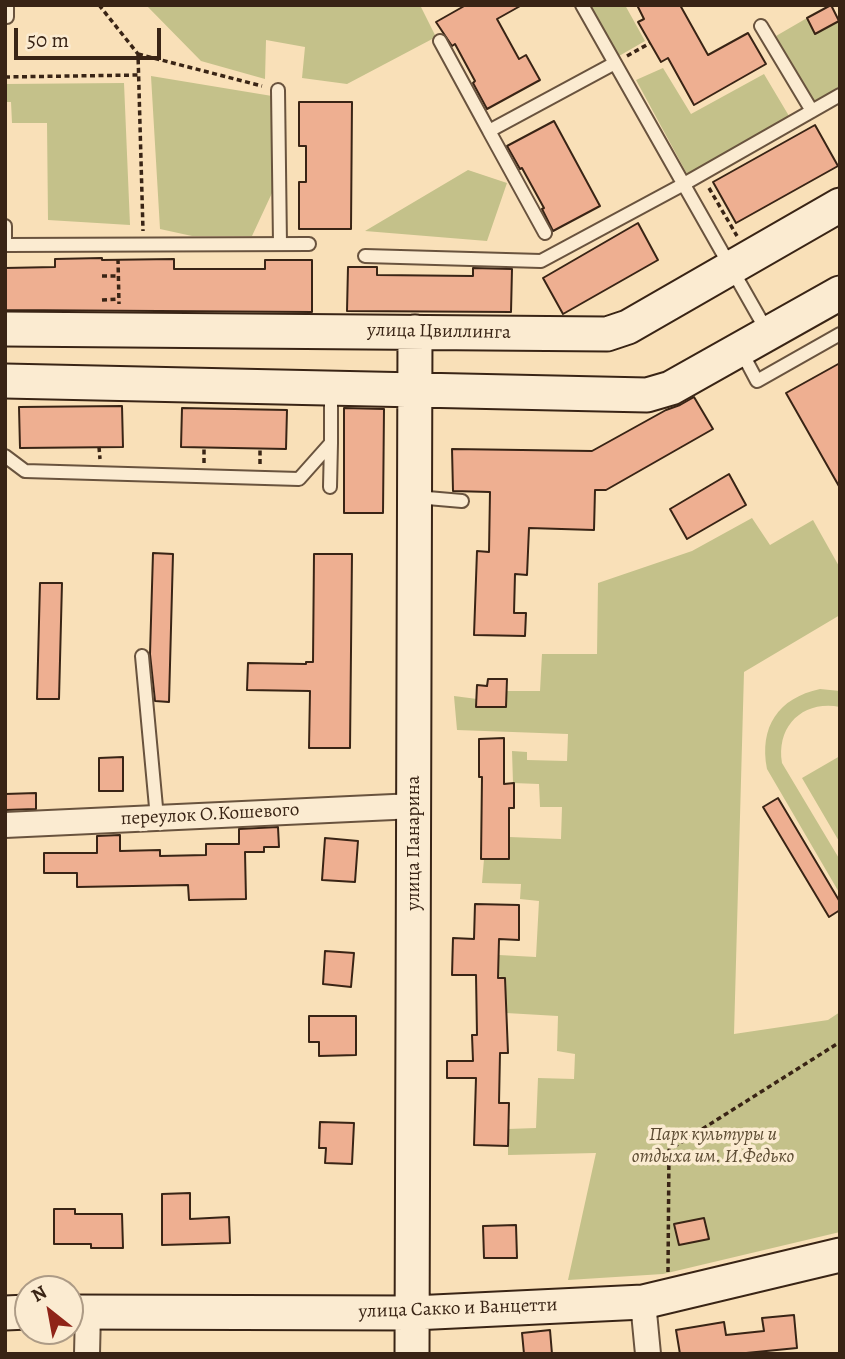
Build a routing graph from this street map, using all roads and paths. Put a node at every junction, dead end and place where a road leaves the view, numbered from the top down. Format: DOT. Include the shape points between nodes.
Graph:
graph roads {
  1 [pos="99,5"];
  2 [pos="582,5"];
  3 [pos="761,26"];
  4 [pos="440,41"];
  5 [pos="650,43"];
  6 [pos="138,54"];
  7 [pos="615,63"];
  8 [pos="139,75"];
  9 [pos="5,77"];
  10 [pos="278,90"];
  11 [pos="840,95"];
  12 [pos="812,111"];
  13 [pos="489,131"];
  14 [pos="701,174"];
  15 [pos="684,184"];
  16 [pos="840,205"];
  17 [pos="5,226"];
  18 [pos="545,233"];
  19 [pos="118,243"];
  20 [pos="144,243"];
  21 [pos="280,244"];
  22 [pos="309,244"];
  23 [pos="5,245"];
  24 [pos="365,256"];
  25 [pos="726,260"];
  26 [pos="118,275"];
  27 [pos="102,276"];
  28 [pos="840,293"];
  29 [pos="119,299"];
  30 [pos="102,300"];
  31 [pos="119,311"];
  32 [pos="5,329"];
  33 [pos="415,332"];
  34 [pos="840,334"];
  35 [pos="754,341"];
  36 [pos="5,381"];
  37 [pos="331,388"];
  38 [pos="416,389"];
  39 [pos="331,443"];
  40 [pos="5,456"];
  41 [pos="330,487"];
  42 [pos="416,497"];
  43 [pos="462,501"];
  44 [pos="142,656"];
  45 [pos="415,806"];
  46 [pos="157,818"];
  47 [pos="5,825"];
  48 [pos="840,1042"];
  49 [pos="840,1255"];
  50 [pos="668,1277"];
  51 [pos="643,1302"];
  52 [pos="84,1312"];
  53 [pos="413,1313"];
  54 [pos="412,1354"];
  55 [pos="648,1354"];
  1 -- 6 [label="path"];
  2 -- 7 [label="lane"];
  3 -- 12 [label="lane"];
  4 -- 13 [label="lane"];
  5 -- 7 [label="path"];
  6 -- 8 [label="path"];
  6 -- 10 [label="path"];
  7 -- 13 [label="lane"];
  7 -- 15 [label="lane"];
  8 -- 9 [label="path"];
  8 -- 20 [label="path"];
  10 -- 21 [label="lane"];
  11 -- 12 [label="lane"];
  12 -- 14 [label="lane"];
  13 -- 18 [label="lane"];
  14 -- 15 [label="lane"];
  14 -- 25 [label="path" via="740,241"];
  15 -- 24 [label="lane" via="541,261"];
  15 -- 25 [label="lane"];
  16 -- 25 [label="street, улица Цвиллинга"];
  17 -- 23 [label="lane"];
  19 -- 20 [label="lane"];
  19 -- 23 [label="lane"];
  19 -- 26 [label="path"];
  20 -- 21 [label="lane"];
  21 -- 22 [label="lane"];
  25 -- 33 [label="street, улица Цвиллинга" via="628,327 607,334"];
  25 -- 35 [label="lane"];
  26 -- 27 [label="path"];
  26 -- 29 [label="path"];
  28 -- 35 [label="street"];
  29 -- 30 [label="path"];
  29 -- 31 [label="path"];
  32 -- 33 [label="street, улица Цвиллинга"];
  33 -- 38 [label="street, улица Панарина"];
  34 -- 35 [label="lane" via="757,381"];
  35 -- 38 [label="street" via="671,388 647,395"];
  36 -- 37 [label="street"];
  37 -- 38 [label="street"];
  37 -- 39 [label="lane"];
  38 -- 42 [label="street, улица Панарина"];
  39 -- 40 [label="lane" via="299,479 25,471"];
  39 -- 41 [label="lane"];
  42 -- 43 [label="lane"];
  42 -- 45 [label="street, улица Панарина"];
  44 -- 46 [label="lane"];
  45 -- 46 [label="street, переулок О.Кошевого"];
  45 -- 53 [label="street, улица Панарина"];
  46 -- 47 [label="street, переулок О.Кошевого"];
  48 -- 50 [label="path" via="669,1150"];
  49 -- 51 [label="street, улица Сакко и Ванцетти"];
  51 -- 53 [label="street, улица Сакко и Ванцетти"];
  51 -- 55 [label="street"];
  52 -- 53 [label="street, улица Сакко и Ванцетти"];
  53 -- 54 [label="street, улица Панарина"];
}
